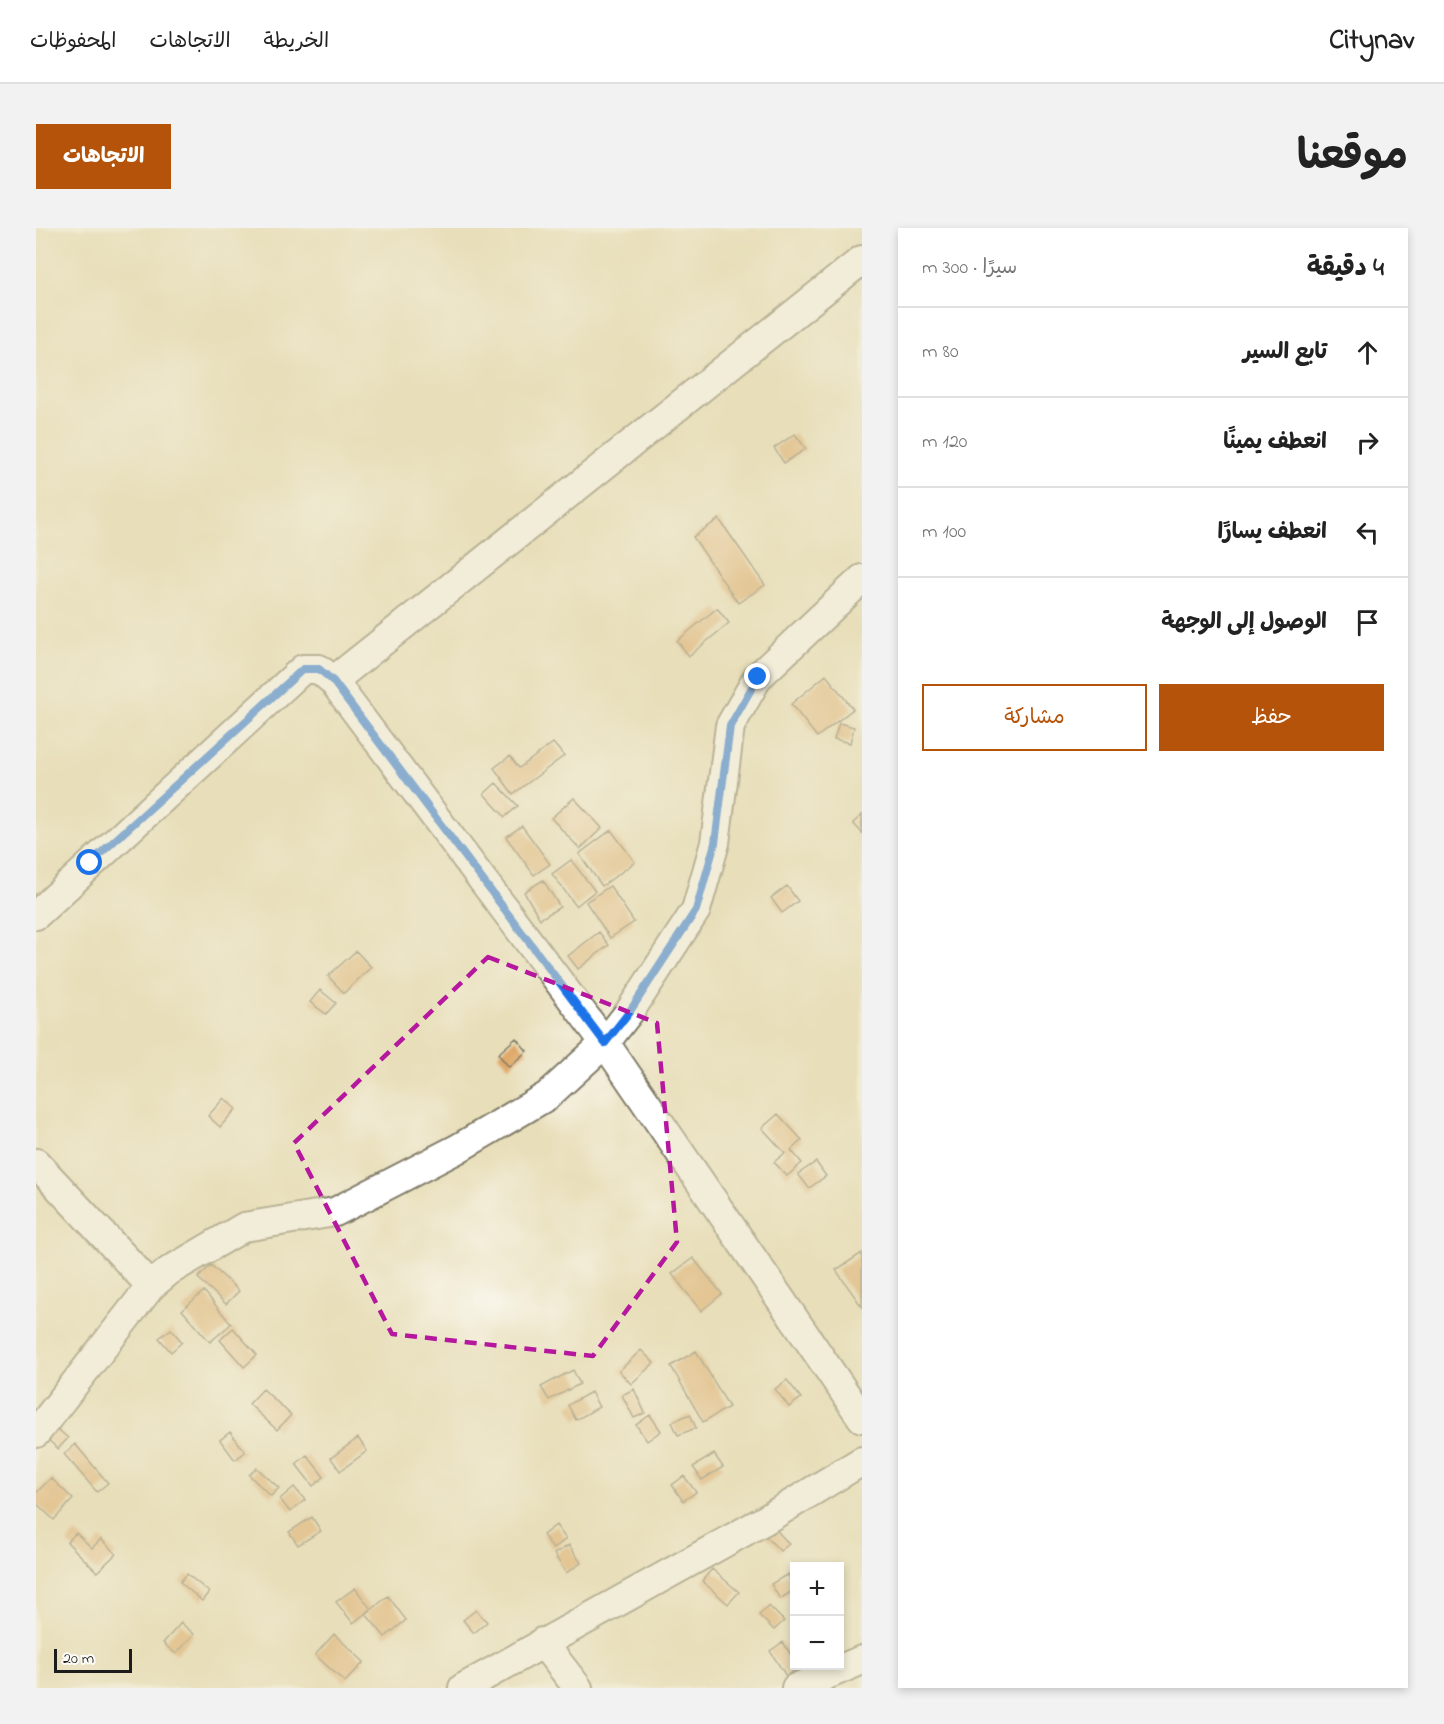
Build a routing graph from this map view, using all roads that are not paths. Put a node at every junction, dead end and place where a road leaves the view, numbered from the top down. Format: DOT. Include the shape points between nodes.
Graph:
graph roads {
  1 [pos="862,260"];
  2 [pos="862,579"];
  3 [pos="333,681"];
  4 [pos="36,915"];
  5 [pos="605,1043"];
  6 [pos="36,1163"];
  7 [pos="151,1286"];
  8 [pos="862,1418"];
  9 [pos="36,1433"];
  10 [pos="862,1461"];
  11 [pos="542,1642"];
  12 [pos="862,1660"];
  13 [pos="463,1688"];
  14 [pos="578,1688"];
  15 [pos="796,1688"];
  1 -- 3 [label="street"];
  2 -- 5 [label="street" via="758,677 730,726 715,843 696,910"];
  3 -- 4 [label="street" via="319,669 303,669"];
  3 -- 5 [label="street"];
  5 -- 7 [label="street" via="547,1096 457,1149 335,1212 244,1227 169,1271"];
  5 -- 8 [label="street"];
  6 -- 7 [label="street"];
  7 -- 9 [label="street"];
  10 -- 11 [label="street" via="765,1520"];
  11 -- 13 [label="street"];
  11 -- 14 [label="street"];
  12 -- 15 [label="street"];
}
